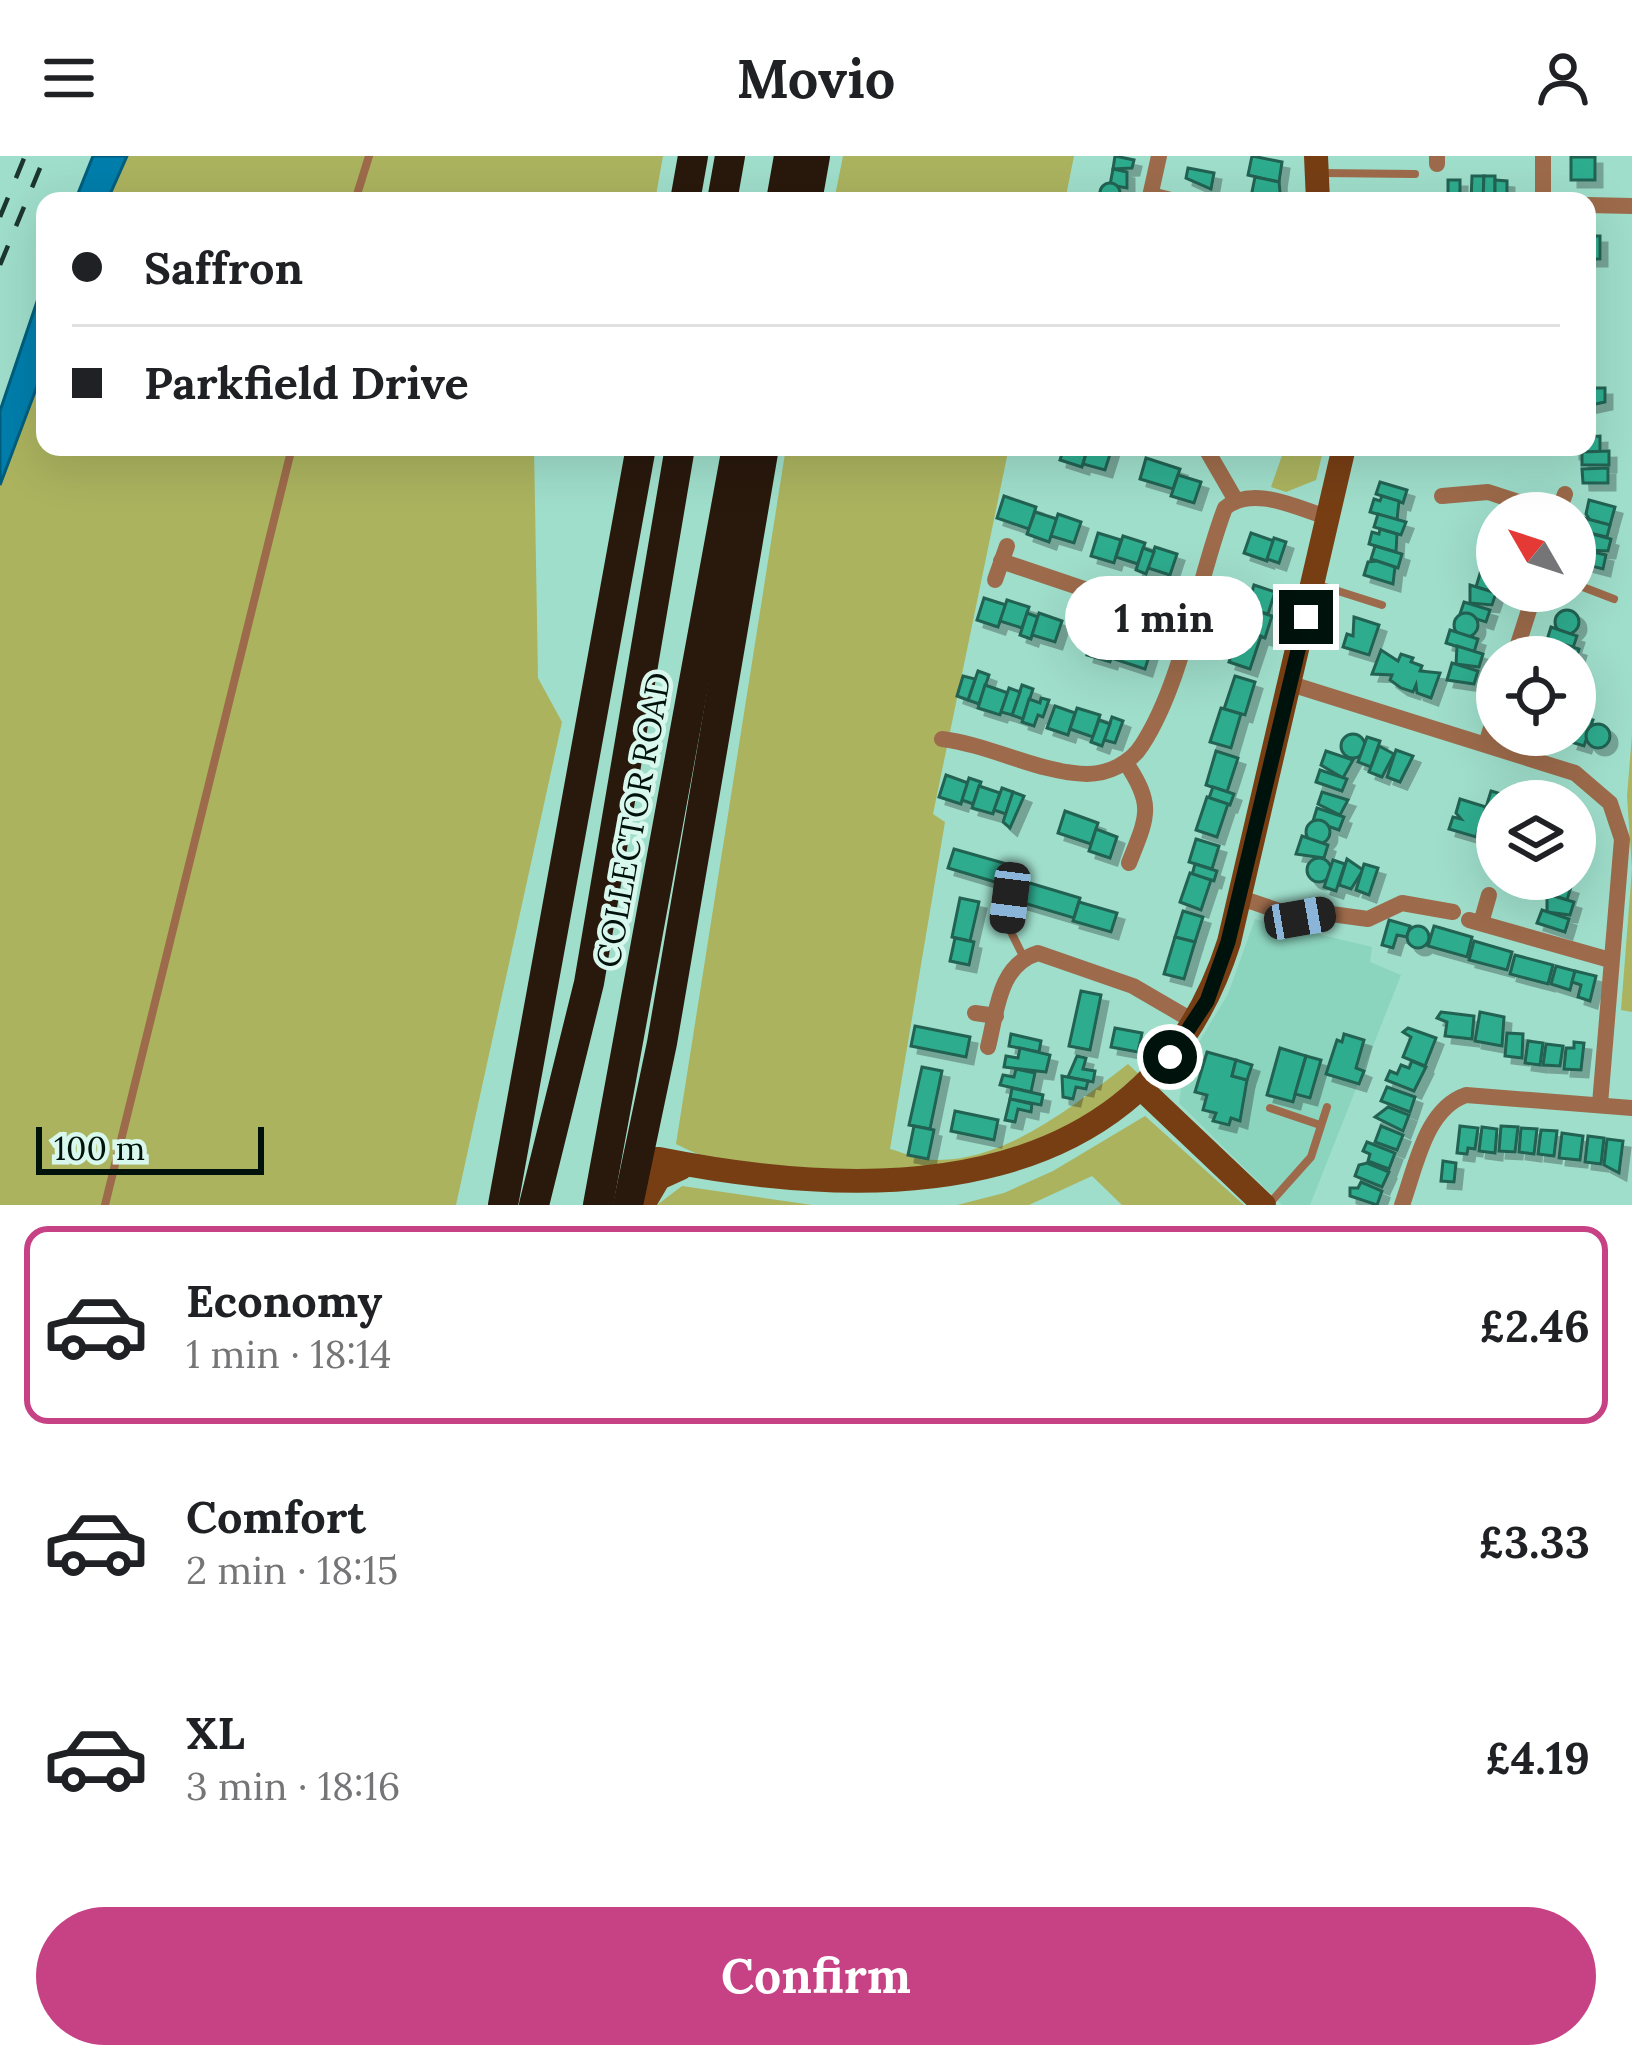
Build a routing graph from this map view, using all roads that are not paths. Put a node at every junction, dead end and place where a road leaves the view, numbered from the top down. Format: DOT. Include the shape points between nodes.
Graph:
graph roads {
  1 [pos="369,156"];
  2 [pos="693,156"];
  3 [pos="730,156"];
  4 [pos="789,156"];
  5 [pos="815,156"];
  6 [pos="1159,156"];
  7 [pos="1543,156"];
  8 [pos="1317,165"];
  9 [pos="1415,174"];
  10 [pos="358,192"];
  11 [pos="687,192"];
  12 [pos="724,192"];
  13 [pos="783,192"];
  14 [pos="809,192"];
  15 [pos="1151,192"];
  16 [pos="1543,192"];
  17 [pos="1596,205"];
  18 [pos="1632,206"];
  19 [pos="290,456"];
  20 [pos="639,456"];
  21 [pos="678,456"];
  22 [pos="735,456"];
  23 [pos="762,456"];
  24 [pos="1210,456"];
  25 [pos="1342,456"];
  26 [pos="1476,493"];
  27 [pos="1442,496"];
  28 [pos="1235,499"];
  29 [pos="1330,518"];
  30 [pos="995,580"];
  31 [pos="1315,584"];
  32 [pos="1596,592"];
  33 [pos="1614,599"];
  34 [pos="1382,605"];
  35 [pos="1188,624"];
  36 [pos="1291,685"];
  37 [pos="943,739"];
  38 [pos="1476,741"];
  39 [pos="1523,756"];
  40 [pos="1126,763"];
  41 [pos="1128,863"];
  42 [pos="1006,887"];
  43 [pos="1241,898"];
  44 [pos="1481,900"];
  45 [pos="1456,911"];
  46 [pos="1024,957"];
  47 [pos="1610,960"];
  48 [pos="975,1013"];
  49 [pos="996,1016"];
  50 [pos="1193,1022"];
  51 [pos="662,1043"];
  52 [pos="988,1047"];
  53 [pos="1145,1092"];
  54 [pos="1600,1104"];
  55 [pos="1327,1107"];
  56 [pos="1270,1108"];
  57 [pos="1632,1108"];
  58 [pos="1320,1125"];
  59 [pos="638,1159"];
  60 [pos="681,1168"];
  61 [pos="105,1205"];
  62 [pos="502,1205"];
  63 [pos="534,1205"];
  64 [pos="598,1205"];
  65 [pos="614,1205"];
  66 [pos="628,1205"];
  67 [pos="643,1205"];
  68 [pos="1266,1205"];
  69 [pos="1402,1205"];
  1 -- 10 [label="lane"];
  2 -- 11 [label="highway"];
  3 -- 12 [label="highway"];
  4 -- 13 [label="highway"];
  5 -- 14 [label="highway"];
  6 -- 15 [label="street"];
  7 -- 16 [label="street"];
  8 -- 9 [label="lane"];
  17 -- 18 [label="street"];
  19 -- 61 [label="lane"];
  20 -- 62 [label="highway"];
  21 -- 63 [label="highway" via="589,983"];
  22 -- 64 [label="highway, COLLECTOR ROAD"];
  23 -- 51 [label="highway, COLLECTOR ROAD"];
  24 -- 28 [label="street"];
  25 -- 29 [label="street"];
  26 -- 27 [label="street"];
  28 -- 29 [label="street"];
  28 -- 35 [label="street" via="1208,552"];
  29 -- 31 [label="street"];
  30 -- 35 [label="street" via="1004,554"];
  31 -- 34 [label="lane"];
  31 -- 36 [label="street"];
  32 -- 33 [label="lane"];
  35 -- 40 [label="street" via="1157,715"];
  36 -- 38 [label="street"];
  36 -- 43 [label="street"];
  37 -- 40 [label="street" via="1066,772"];
  39 -- 47 [label="street" via="1575,773 1610,803 1622,839"];
  40 -- 41 [label="street" via="1148,810"];
  42 -- 46 [label="lane" via="1007,924"];
  43 -- 45 [label="street" via="1300,918 1368,919 1402,903"];
  43 -- 50 [label="street" via="1216,982"];
  44 -- 45 [label="street"];
  45 -- 47 [label="street"];
  46 -- 49 [label="street" via="1005,980"];
  46 -- 50 [label="street" via="1056,955"];
  47 -- 54 [label="street"];
  48 -- 49 [label="street"];
  49 -- 52 [label="street"];
  50 -- 53 [label="street"];
  51 -- 59 [label="highway, COLLECTOR ROAD"];
  51 -- 60 [label="street" via="658,1131"];
  53 -- 60 [label="street" via="1053,1160 964,1194 864,1203"];
  53 -- 68 [label="street"];
  54 -- 57 [label="street"];
  54 -- 69 [label="street" via="1449,1100"];
  55 -- 58 [label="lane"];
  56 -- 58 [label="lane"];
  58 -- 68 [label="lane" via="1311,1157"];
  59 -- 60 [label="street"];
  59 -- 65 [label="highway" via="620,1179"];
  59 -- 66 [label="highway, COLLECTOR ROAD"];
  60 -- 67 [label="street" via="659,1178"];
}
